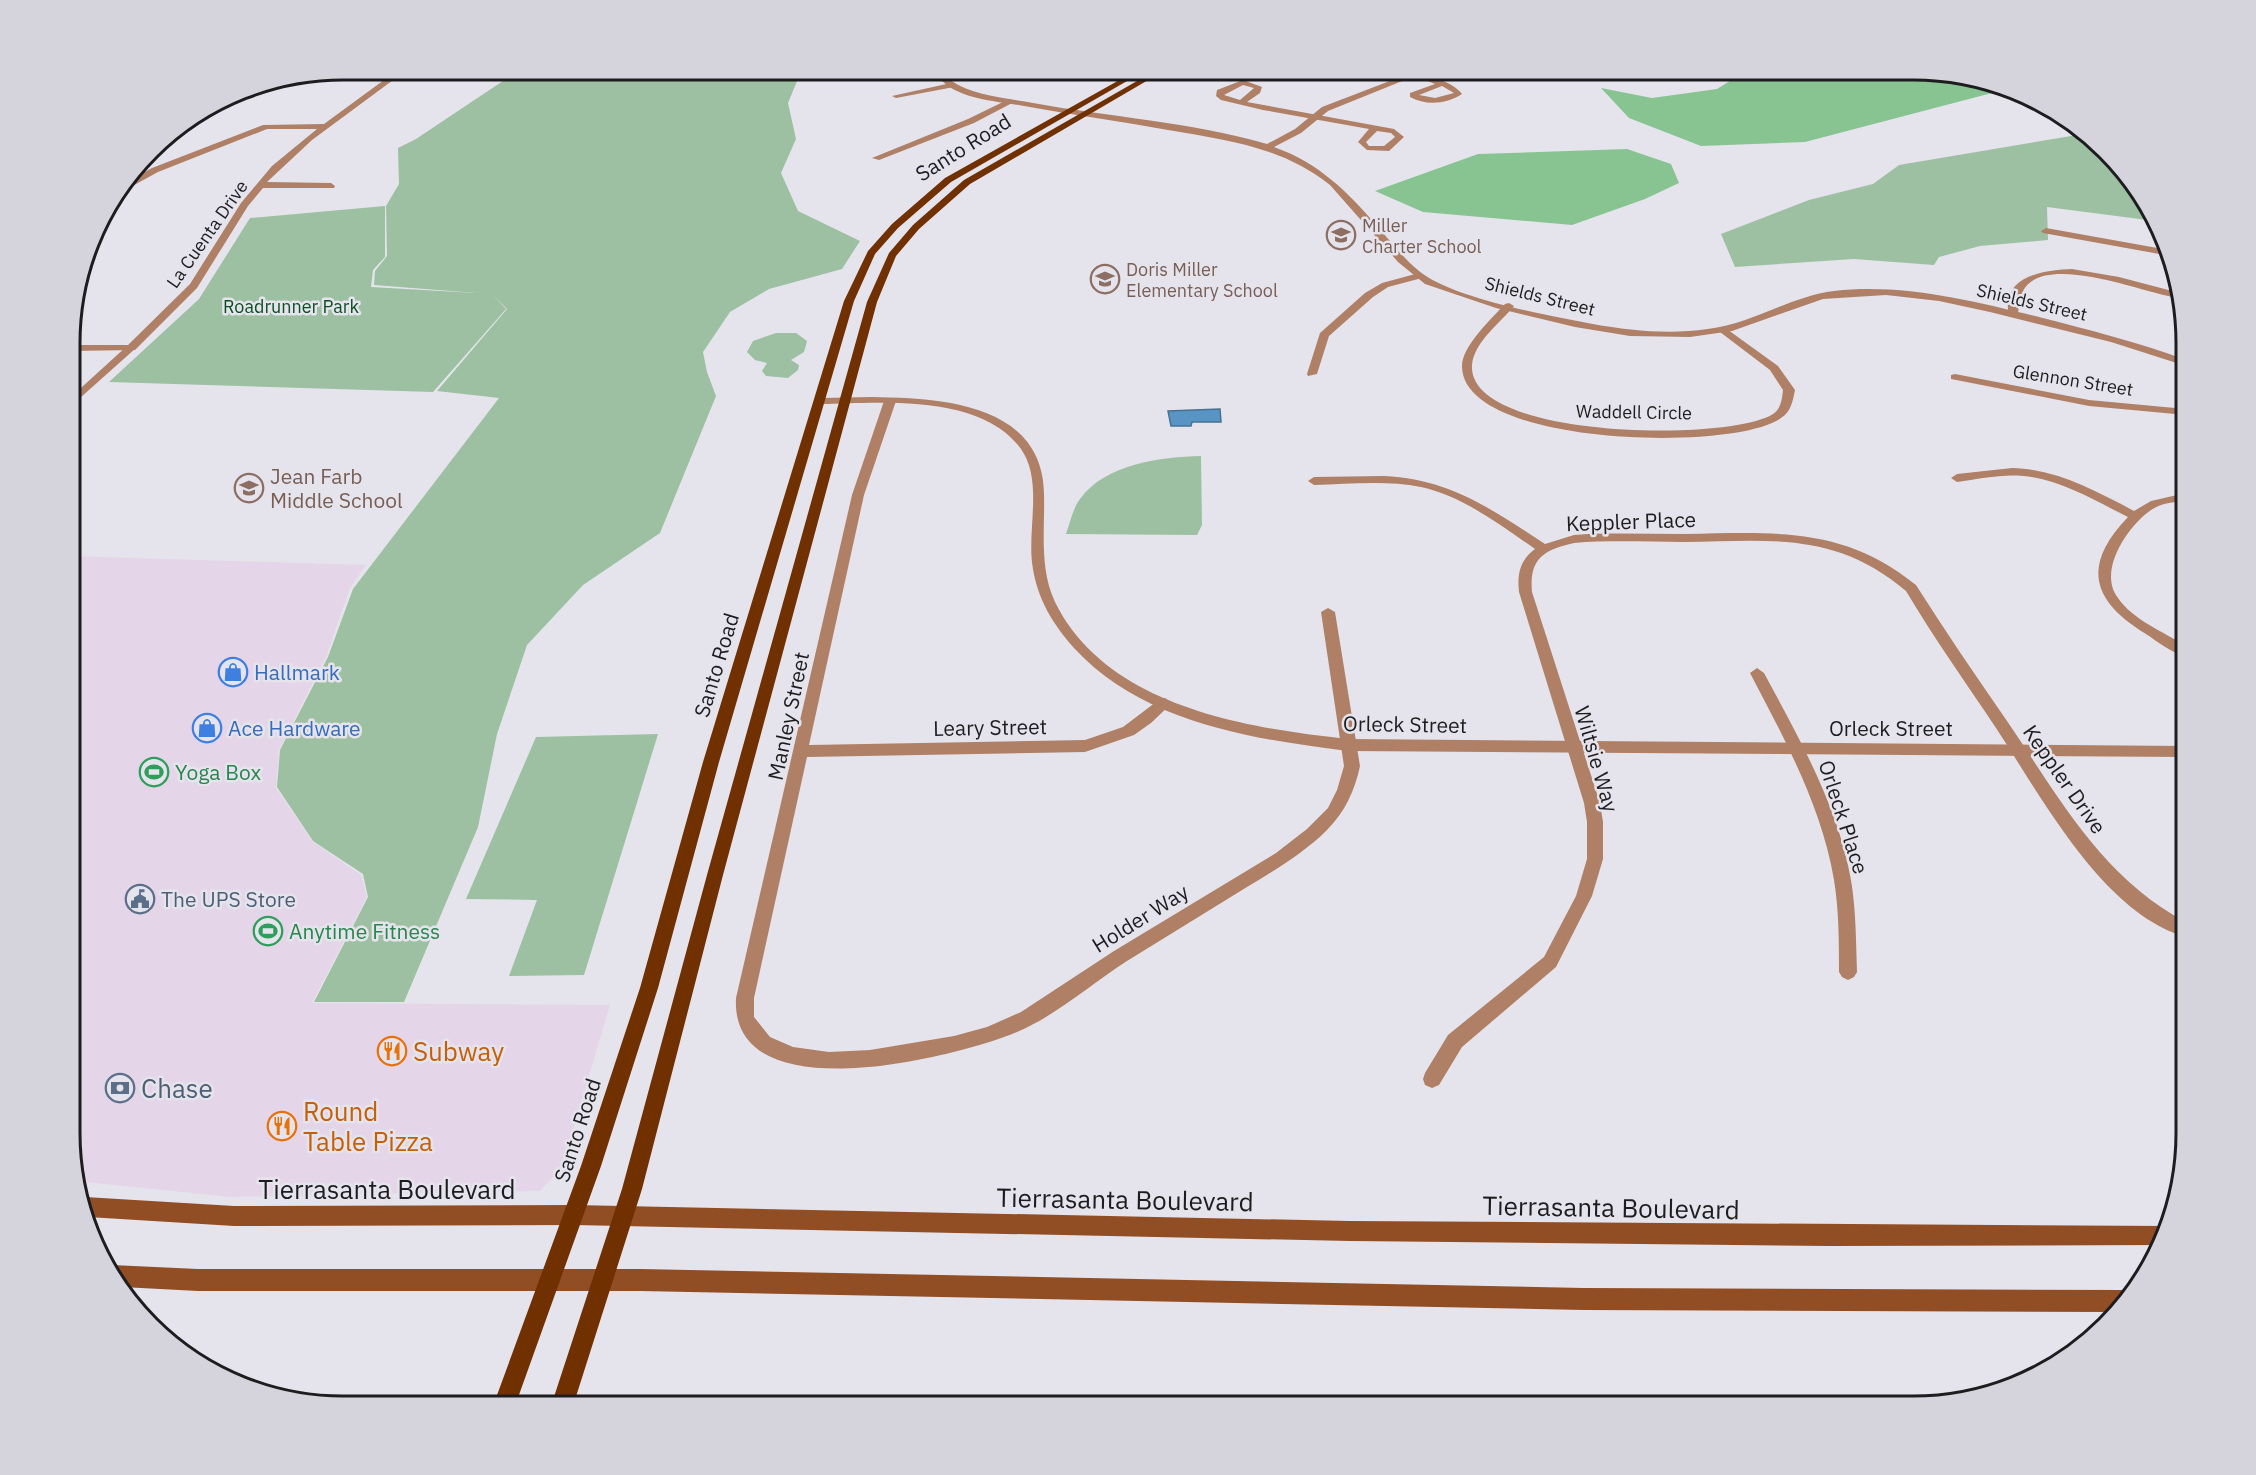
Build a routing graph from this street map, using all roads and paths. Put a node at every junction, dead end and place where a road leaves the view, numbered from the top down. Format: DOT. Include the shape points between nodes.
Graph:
graph roads {
  1 [pos="389,80"];
  2 [pos="946,80"];
  3 [pos="1125,80"];
  4 [pos="1144,80"];
  5 [pos="1400,80"];
  6 [pos="1432,80"];
  7 [pos="1442,84"];
  8 [pos="951,85"];
  9 [pos="896,96"];
  10 [pos="1012,101"];
  11 [pos="1242,102"];
  12 [pos="1072,111"];
  13 [pos="1089,113"];
  14 [pos="1317,116"];
  15 [pos="325,126"];
  16 [pos="1375,128"];
  17 [pos="1266,148"];
  18 [pos="876,158"];
  19 [pos="134,181"];
  20 [pos="261,185"];
  21 [pos="331,186"];
  22 [pos="2046,231"];
  23 [pos="2160,251"];
  24 [pos="1419,276"];
  25 [pos="2171,294"];
  26 [pos="1509,306"];
  27 [pos="2013,314"];
  28 [pos="1724,330"];
  29 [pos="80,348"];
  30 [pos="131,348"];
  31 [pos="2176,360"];
  32 [pos="1312,374"];
  33 [pos="1955,377"];
  34 [pos="80,395"];
  35 [pos="820,401"];
  36 [pos="847,401"];
  37 [pos="890,401"];
  38 [pos="2176,411"];
  39 [pos="1957,478"];
  40 [pos="1314,481"];
  41 [pos="2176,499"];
  42 [pos="2135,516"];
  43 [pos="1544,549"];
  44 [pos="1328,612"];
  45 [pos="1934,626"];
  46 [pos="2176,646"];
  47 [pos="1757,673"];
  48 [pos="1165,703"];
  49 [pos="1348,745"];
  50 [pos="1573,746"];
  51 [pos="1796,749"];
  52 [pos="2018,749"];
  53 [pos="802,751"];
  54 [pos="2176,752"];
  55 [pos="2176,924"];
  56 [pos="1848,972"];
  57 [pos="758,1038"];
  58 [pos="1432,1079"];
  59 [pos="90,1207"];
  60 [pos="574,1215"];
  61 [pos="624,1216"];
  62 [pos="2155,1235"];
  63 [pos="122,1276"];
  64 [pos="551,1279"];
  65 [pos="603,1280"];
  66 [pos="2115,1301"];
  67 [pos="508,1396"];
  68 [pos="564,1396"];
  1 -- 15 [label="street, La Cuenta Drive"];
  2 -- 8 [label="street"];
  3 -- 12 [label="main road, Santo Road"];
  4 -- 13 [label="main road, Santo Road"];
  5 -- 14 [label="street" via="1337,103"];
  6 -- 7 [label="street"];
  7 -- 7 [label="street" via="1418,92 1413,95 1438,101 1458,94"];
  8 -- 9 [label="street"];
  8 -- 10 [label="street, Shields Street"];
  10 -- 12 [label="street, Shields Street"];
  10 -- 18 [label="street"];
  11 -- 14 [label="street"];
  12 -- 13 [label="street, Shields Street"];
  12 -- 35 [label="main road, Santo Road" via="948,180 895,226 861,272"];
  13 -- 17 [label="street, Shields Street"];
  13 -- 36 [label="main road, Santo Road" via="967,182 916,227 892,255 872,302"];
  14 -- 16 [label="street"];
  14 -- 17 [label="street"];
  15 -- 19 [label="street" via="266,127"];
  15 -- 20 [label="street, La Cuenta Drive" via="275,168"];
  17 -- 24 [label="street, Shields Street" via="1300,160 1326,177"];
  20 -- 21 [label="street"];
  20 -- 30 [label="street, La Cuenta Drive" via="195,286"];
  22 -- 23 [label="street"];
  24 -- 26 [label="street, Shields Street" via="1458,293"];
  24 -- 32 [label="street" via="1385,285 1324,335"];
  25 -- 27 [label="street" via="2099,275 2060,272 2025,281 2018,289"];
  26 -- 28 [label="street, Shields Street" via="1623,332 1674,334"];
  26 -- 28 [label="street, Waddell Circle" via="1470,354 1467,367 1474,384 1505,409 1569,429 1724,432 1754,427 1775,417 1786,408 1789,390 1774,368"];
  27 -- 28 [label="street, Shields Street" via="1903,293 1852,292 1807,299"];
  27 -- 31 [label="street, Shields Street" via="2117,340"];
  29 -- 30 [label="street"];
  30 -- 34 [label="street, La Cuenta Drive"];
  33 -- 38 [label="street, Glennon Street" via="2070,400"];
  35 -- 36 [label="street, Orleck Street"];
  35 -- 60 [label="main road, Santo Road" via="711,762 649,988"];
  36 -- 37 [label="street, Orleck Street"];
  36 -- 61 [label="main road, Santo Road" via="721,848"];
  37 -- 48 [label="street, Orleck Street" via="927,401 982,415 1010,430 1025,446 1038,473 1036,545 1042,583 1057,616 1081,649 1133,687"];
  37 -- 53 [label="street, Manley Street" via="858,495"];
  39 -- 42 [label="street" via="2032,473"];
  40 -- 43 [label="street, Keppler Place" via="1404,481 1440,488"];
  41 -- 42 [label="street" via="2148,506"];
  42 -- 46 [label="street" via="2105,565 2103,585 2113,602"];
  43 -- 45 [label="street, Keppler Place" via="1586,538 1802,539 1830,544 1867,556 1902,579"];
  43 -- 50 [label="street, Wiltsie Way" via="1526,566 1523,588"];
  44 -- 49 [label="street, Holder Way"];
  45 -- 52 [label="street, Keppler Drive"];
  47 -- 51 [label="street, Orleck Place"];
  48 -- 49 [label="street, Orleck Street" via="1196,718 1273,737"];
  48 -- 53 [label="street, Leary Street" via="1135,730 1115,740 1085,747"];
  49 -- 50 [label="street, Orleck Street"];
  49 -- 57 [label="street, Holder Way" via="1352,766 1346,791 1315,832 1272,863 1014,1024 966,1043 905,1057 811,1060 782,1053"];
  50 -- 51 [label="street, Orleck Street"];
  50 -- 58 [label="street, Wiltsie Way" via="1595,822 1594,859 1584,896 1550,962 1455,1041"];
  51 -- 52 [label="street, Orleck Street"];
  51 -- 56 [label="street, Orleck Place" via="1840,866"];
  52 -- 54 [label="street, Orleck Street"];
  52 -- 55 [label="street, Keppler Drive" via="2098,863 2120,887"];
  53 -- 57 [label="street, Manley Street" via="745,998 745,1021"];
  59 -- 60 [label="main road, Tierrasanta Boulevard" via="234,1216"];
  60 -- 61 [label="main road, Tierrasanta Boulevard"];
  60 -- 64 [label="main road, Santo Road"];
  61 -- 62 [label="main road, Tierrasanta Boulevard" via="1350,1231"];
  61 -- 65 [label="main road, Santo Road"];
  63 -- 64 [label="main road" via="198,1280"];
  64 -- 65 [label="main road"];
  64 -- 67 [label="main road, Santo Road"];
  65 -- 66 [label="main road" via="1351,1296"];
  65 -- 68 [label="main road, Santo Road"];
}
